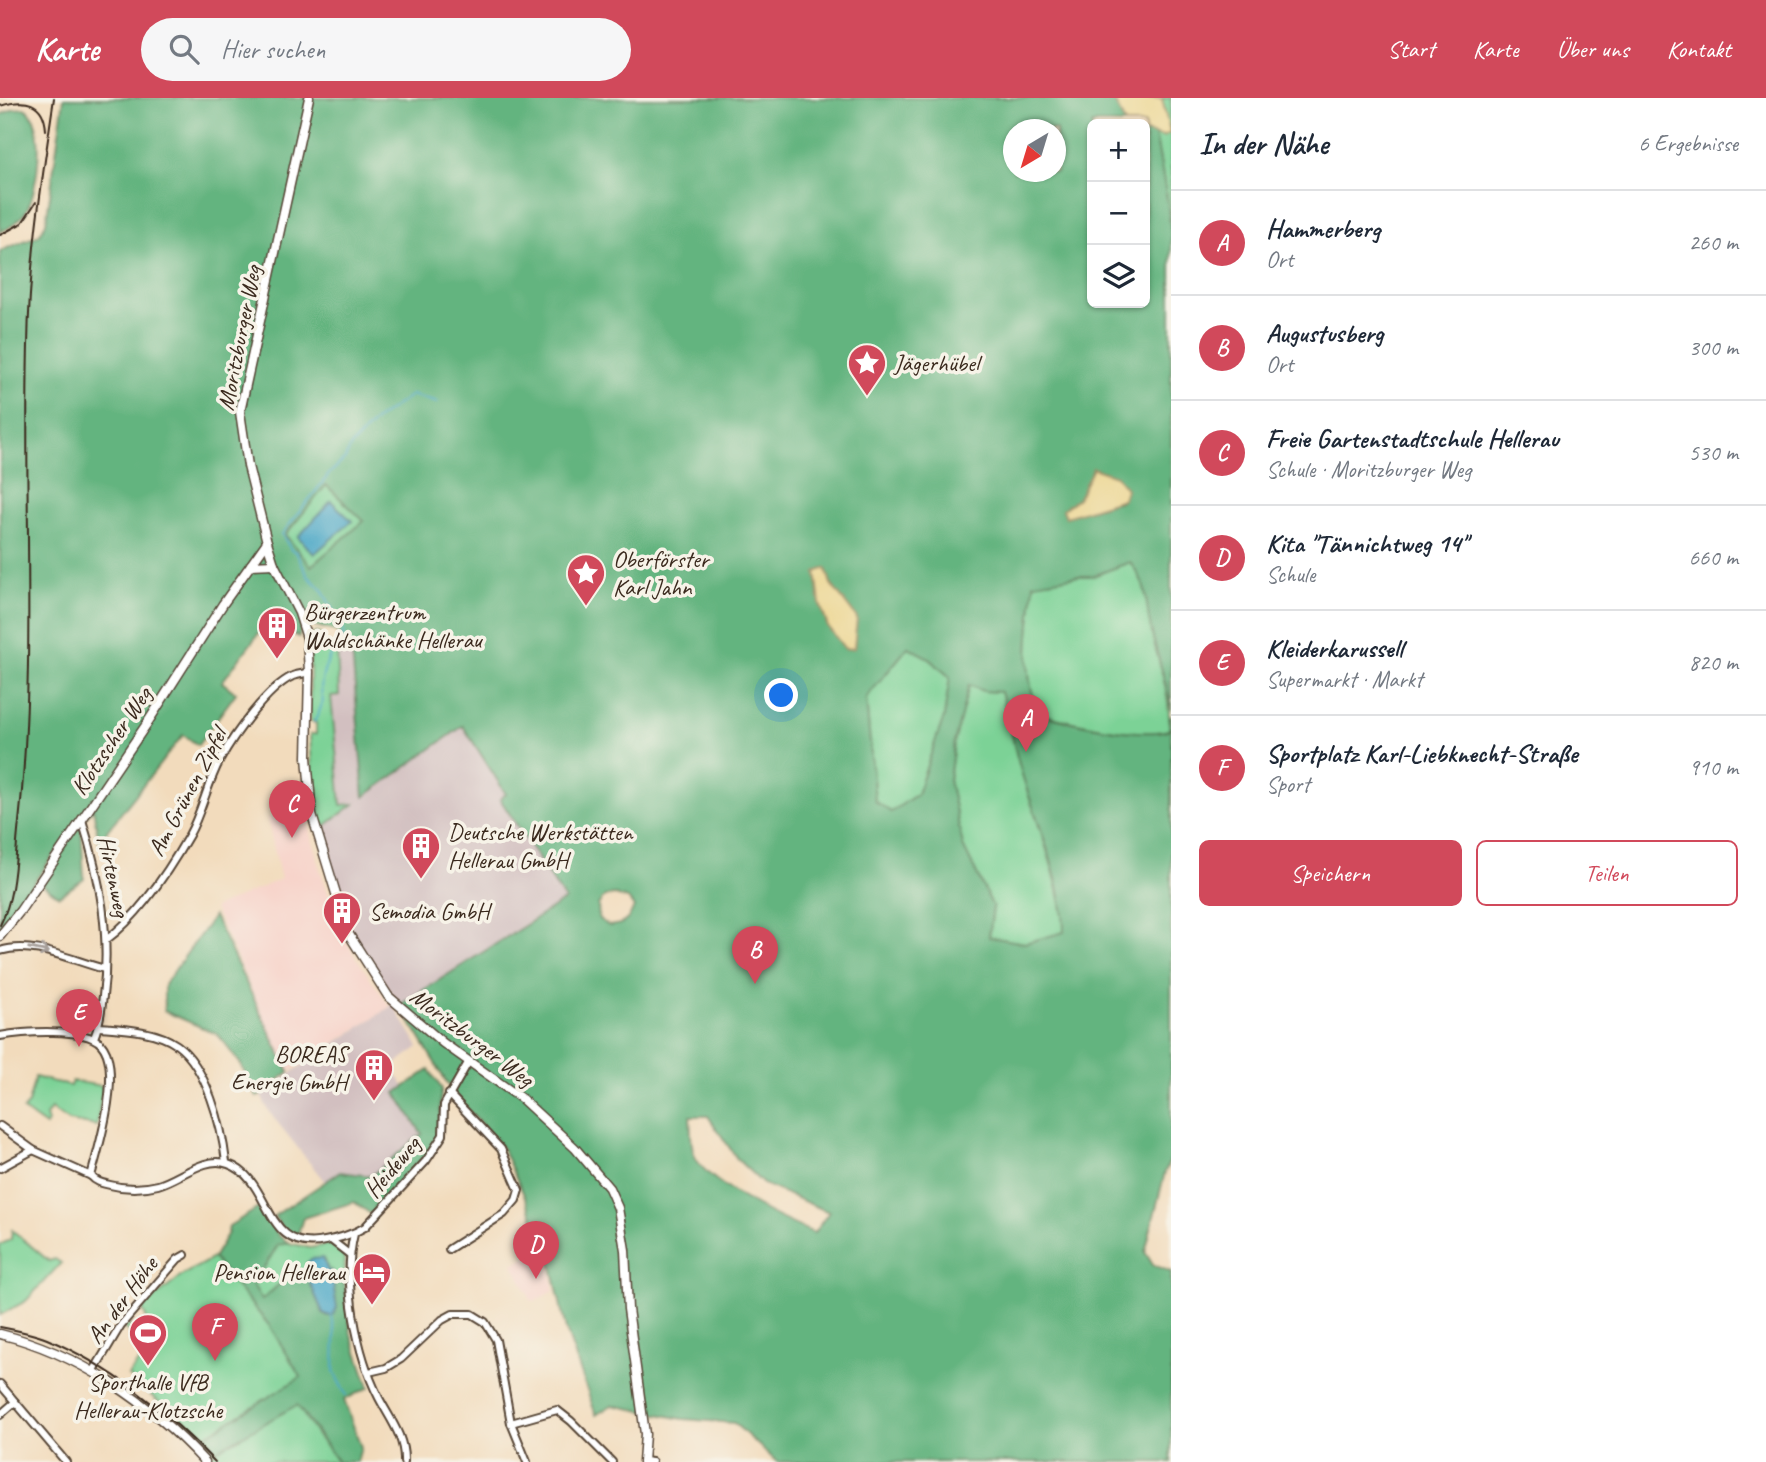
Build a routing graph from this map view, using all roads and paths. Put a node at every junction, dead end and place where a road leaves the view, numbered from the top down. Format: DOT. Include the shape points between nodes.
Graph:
graph roads {
  1 [pos="309,98"];
  2 [pos="267,541"];
  3 [pos="274,564"];
  4 [pos="251,565"];
  5 [pos="309,672"];
  6 [pos="82,820"];
  7 [pos="0,936"];
  8 [pos="106,940"];
  9 [pos="0,951"];
  10 [pos="105,969"];
  11 [pos="99,1027"];
  12 [pos="0,1036"];
  13 [pos="94,1038"];
  14 [pos="469,1061"];
  15 [pos="449,1094"];
  16 [pos="0,1126"];
  17 [pos="33,1150"];
  18 [pos="226,1162"];
  19 [pos="0,1168"];
  20 [pos="93,1178"];
  21 [pos="354,1234"];
  22 [pos="331,1240"];
  23 [pos="449,1249"];
  24 [pos="349,1254"];
  25 [pos="185,1255"];
  26 [pos="0,1335"];
  27 [pos="93,1372"];
  28 [pos="369,1372"];
  29 [pos="0,1384"];
  30 [pos="15,1402"];
  31 [pos="0,1415"];
  32 [pos="511,1423"];
  33 [pos="203,1461"];
  34 [pos="66,1462"];
  35 [pos="404,1462"];
  36 [pos="527,1462"];
  37 [pos="612,1462"];
  38 [pos="646,1462"];
  1 -- 2 [label="street, Moritzburger Weg" via="240,412"];
  2 -- 3 [label="street, Moritzburger Weg"];
  2 -- 4 [label="street, Klotzscher Weg"];
  3 -- 4 [label="street"];
  3 -- 5 [label="street, Moritzburger Weg" via="305,629"];
  4 -- 6 [label="street, Klotzscher Weg"];
  5 -- 8 [label="street, Am Grünen Zipfel" via="279,685 244,725 219,761 190,834 164,876"];
  5 -- 14 [label="street, Moritzburger Weg" via="310,805 348,933 391,1000"];
  6 -- 7 [label="street, Klotzscher Weg"];
  6 -- 8 [label="street, Hirtenweg" via="96,868"];
  8 -- 10 [label="street, Hirtenweg"];
  9 -- 10 [label="street, one-way" via="42,950"];
  10 -- 11 [label="street, Hirtenweg"];
  11 -- 13 [label="street, Hirtenweg"];
  11 -- 18 [label="street" via="149,1034 171,1041 186,1053 208,1090"];
  12 -- 13 [label="street" via="35,1033"];
  13 -- 20 [label="street" via="106,1053 110,1085"];
  14 -- 15 [label="street, Heideweg"];
  14 -- 38 [label="street, Moritzburger Weg" via="522,1098 566,1140 609,1188 618,1208"];
  15 -- 21 [label="street, Heideweg" via="443,1135 426,1161"];
  15 -- 23 [label="street" via="501,1149 519,1189 505,1214"];
  16 -- 17 [label="street"];
  17 -- 19 [label="street"];
  17 -- 20 [label="street"];
  18 -- 20 [label="street" via="209,1163 151,1186 117,1186"];
  18 -- 22 [label="street" via="248,1176 282,1232 312,1243"];
  21 -- 22 [label="street"];
  21 -- 24 [label="street"];
  22 -- 24 [label="street"];
  24 -- 28 [label="street" via="352,1298"];
  25 -- 27 [label="street, An der Höhe" via="121,1325"];
  26 -- 27 [label="street" via="39,1345"];
  27 -- 33 [label="street" via="133,1399"];
  28 -- 32 [label="street" via="401,1359 442,1320 453,1314 472,1314 485,1322 496,1340"];
  28 -- 35 [label="street" via="398,1429"];
  29 -- 30 [label="street"];
  30 -- 31 [label="street"];
  30 -- 34 [label="street"];
  32 -- 36 [label="street"];
  32 -- 37 [label="street" via="557,1410"];
}
